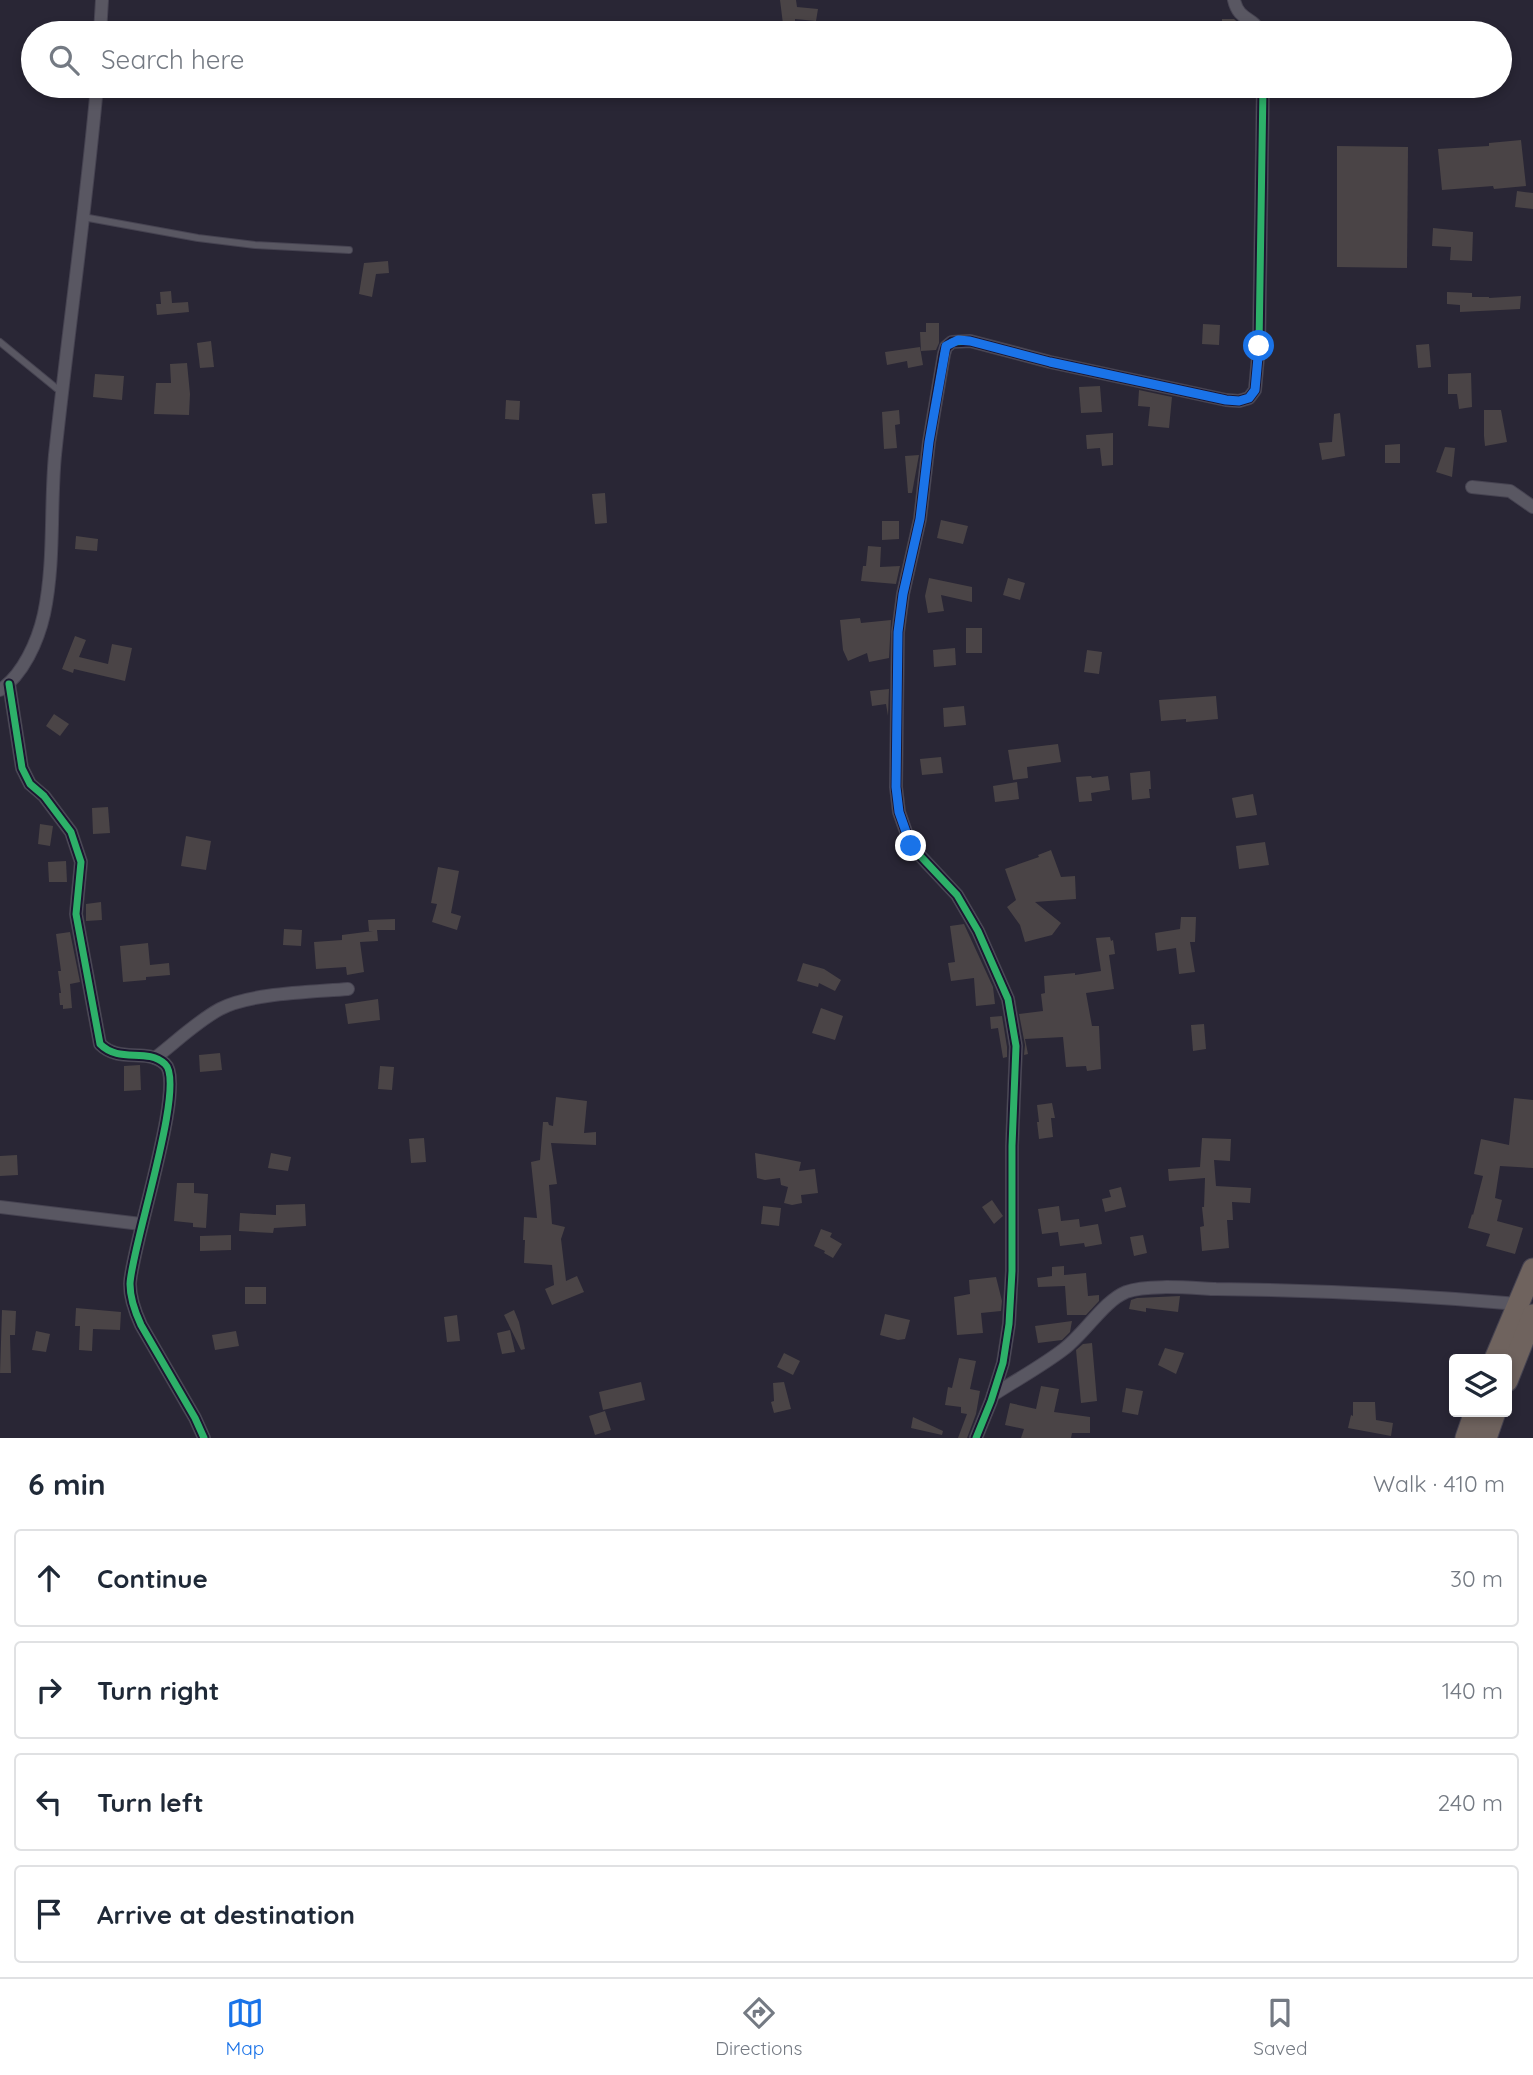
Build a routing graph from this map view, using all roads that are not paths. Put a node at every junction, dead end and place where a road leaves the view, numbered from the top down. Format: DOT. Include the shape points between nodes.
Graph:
graph roads {
  1 [pos="102,0"];
  2 [pos="1234,0"];
  3 [pos="101,21"];
  4 [pos="1250,21"];
  5 [pos="96,98"];
  6 [pos="1263,98"];
  7 [pos="83,216"];
  8 [pos="349,250"];
  9 [pos="0,342"];
  10 [pos="63,393"];
  11 [pos="1472,487"];
  12 [pos="1533,507"];
  13 [pos="5,687"];
  14 [pos="348,989"];
  15 [pos="155,1058"];
  16 [pos="0,1207"];
  17 [pos="141,1224"];
  18 [pos="1533,1269"];
  19 [pos="1526,1309"];
  20 [pos="1499,1354"];
  21 [pos="1512,1362"];
  22 [pos="993,1395"];
  23 [pos="1473,1417"];
  24 [pos="1493,1417"];
  25 [pos="204,1438"];
  26 [pos="976,1438"];
  27 [pos="1466,1438"];
  28 [pos="1486,1438"];
  1 -- 3 [label="street"];
  2 -- 4 [label="street" via="1240,15"];
  5 -- 7 [label="street"];
  6 -- 22 [label="street" via="1259,346 1255,390 1249,398 1213,397 970,341 952,342 944,354 898,632 896,787 911,846 957,895 978,931 1013,1021 1012,1271 1009,1324"];
  7 -- 8 [label="lane" via="255,245"];
  7 -- 10 [label="street"];
  9 -- 10 [label="lane"];
  10 -- 13 [label="street" via="44,615 30,654"];
  11 -- 12 [label="street" via="1501,488"];
  13 -- 15 [label="street" via="22,768 71,832 81,862 76,914 100,1044 118,1055"];
  14 -- 15 [label="street" via="258,998 221,1008"];
  15 -- 17 [label="street" via="166,1064 171,1089"];
  16 -- 17 [label="street"];
  17 -- 25 [label="street" via="130,1280 134,1311"];
  18 -- 19 [label="highway"];
  19 -- 20 [label="highway"];
  19 -- 21 [label="highway"];
  19 -- 22 [label="street" via="1464,1299 1280,1290 1129,1291 1109,1304 1064,1349"];
  22 -- 26 [label="street"];
  23 -- 27 [label="highway"];
  24 -- 28 [label="highway"];
}
